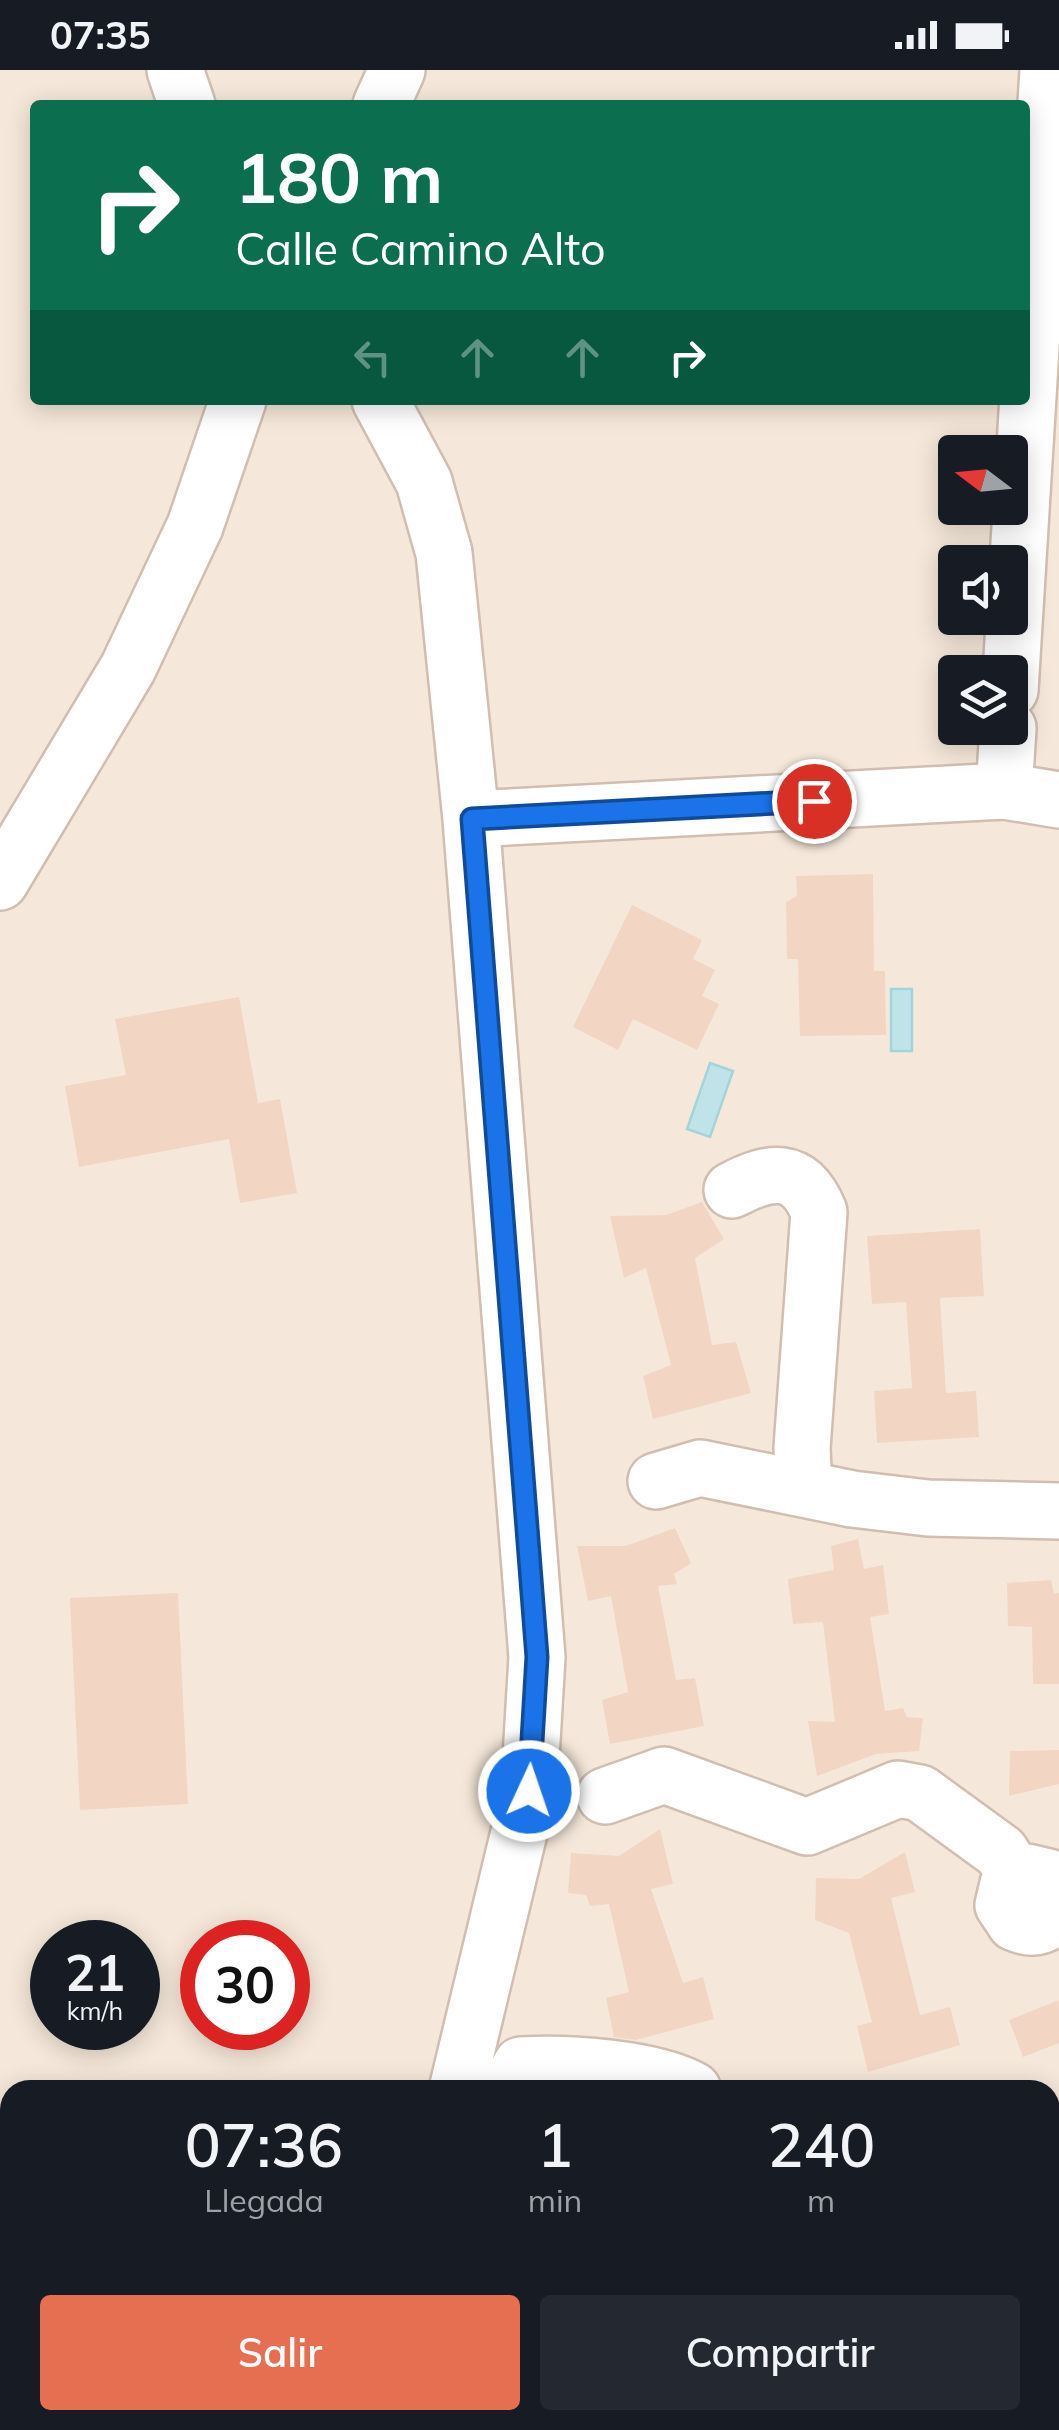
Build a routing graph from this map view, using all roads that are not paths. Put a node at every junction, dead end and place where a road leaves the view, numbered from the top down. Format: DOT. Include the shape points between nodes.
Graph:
graph roads {
  1 [pos="176,70"];
  2 [pos="397,70"];
  3 [pos="1048,70"];
  4 [pos="185,100"];
  5 [pos="383,100"];
  6 [pos="1030,364"];
  7 [pos="236,405"];
  8 [pos="383,405"];
  9 [pos="1027,405"];
  10 [pos="1012,655"];
  11 [pos="1007,745"];
  12 [pos="1004,791"];
  13 [pos="1059,800"];
  14 [pos="472,819"];
  15 [pos="0,882"];
  16 [pos="732,1190"];
  17 [pos="656,1481"];
  18 [pos="804,1488"];
  19 [pos="1059,1512"];
  20 [pos="605,1796"];
  21 [pos="1045,1893"];
  22 [pos="458,2080"];
  23 [pos="513,2080"];
  24 [pos="675,2080"];
  1 -- 4 [label="street"];
  2 -- 5 [label="street"];
  3 -- 6 [label="street"];
  7 -- 15 [label="street" via="194,526 128,668"];
  8 -- 14 [label="street" via="424,482 444,553"];
  9 -- 10 [label="street"];
  11 -- 12 [label="street"];
  12 -- 13 [label="street"];
  12 -- 14 [label="street"];
  14 -- 22 [label="street" via="537,1657 529,1791"];
  16 -- 18 [label="street" via="763,1174 787,1177 811,1193 818,1212"];
  17 -- 18 [label="street" via="700,1468"];
  18 -- 19 [label="street" via="928,1508"];
  20 -- 21 [label="street" via="664,1775 808,1827 898,1789 920,1794 1002,1852"];
  23 -- 24 [label="street" via="521,2065 566,2062"];
}
